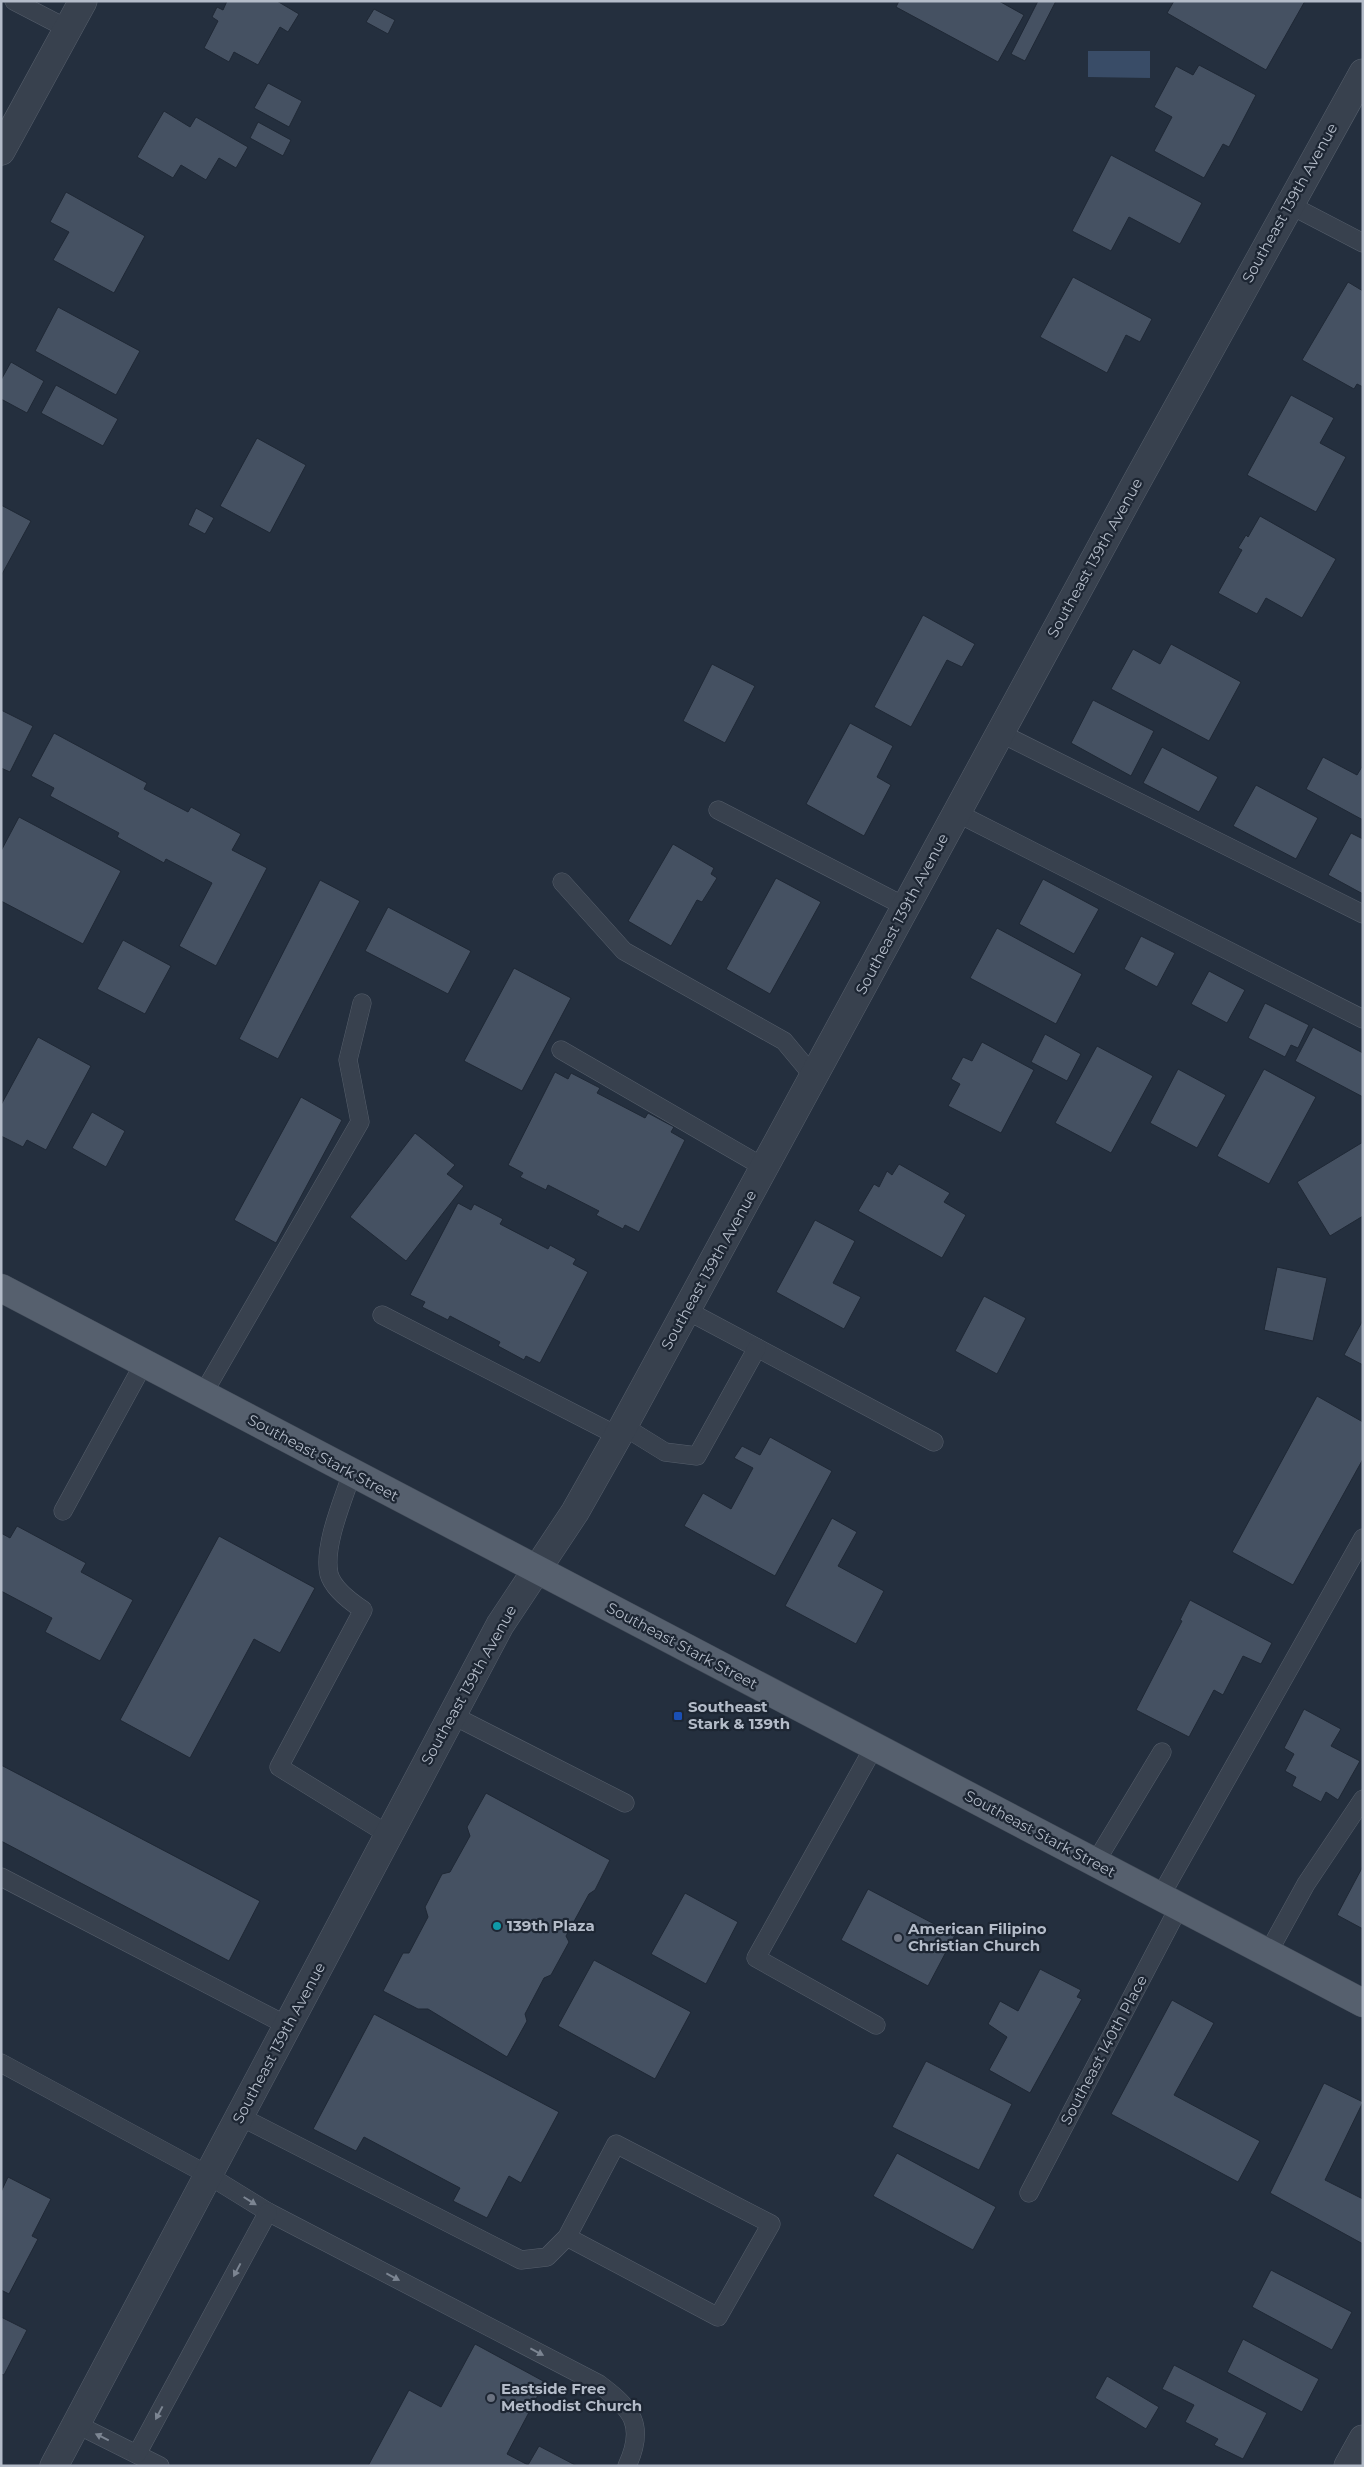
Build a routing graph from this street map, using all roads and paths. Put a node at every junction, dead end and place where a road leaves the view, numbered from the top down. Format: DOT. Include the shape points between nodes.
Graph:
graph roads {
  1 [pos="14,1"];
  2 [pos="82,1"];
  3 [pos="68,28"];
  4 [pos="1363,72"];
  5 [pos="1,151"];
  6 [pos="1290,205"];
  7 [pos="1363,243"];
  8 [pos="1000,733"];
  9 [pos="718,810"];
  10 [pos="957,813"];
  11 [pos="562,882"];
  12 [pos="906,907"];
  13 [pos="1363,914"];
  14 [pos="362,1003"];
  15 [pos="1363,1019"];
  16 [pos="561,1050"];
  17 [pos="814,1077"];
  18 [pos="765,1168"];
  19 [pos="1,1288"];
  20 [pos="686,1310"];
  21 [pos="382,1315"];
  22 [pos="757,1348"];
  23 [pos="144,1363"];
  24 [pos="203,1394"];
  25 [pos="620,1431"];
  26 [pos="934,1442"];
  27 [pos="352,1473"];
  28 [pos="63,1511"];
  29 [pos="1363,1538"];
  30 [pos="537,1570"];
  31 [pos="452,1714"];
  32 [pos="874,1747"];
  33 [pos="1162,1752"];
  34 [pos="1363,1799"];
  35 [pos="625,1803"];
  36 [pos="389,1835"];
  37 [pos="1095,1863"];
  38 [pos="1,1877"];
  39 [pos="1170,1902"];
  40 [pos="1268,1954"];
  41 [pos="1363,2003"];
  42 [pos="876,2024"];
  43 [pos="288,2026"];
  44 [pos="1,2063"];
  45 [pos="240,2116"];
  46 [pos="208,2175"];
  47 [pos="1029,2193"];
  48 [pos="268,2212"];
  49 [pos="566,2237"];
  50 [pos="76,2424"];
  51 [pos="1363,2438"];
  52 [pos="137,2454"];
  53 [pos="54,2466"];
  54 [pos="160,2466"];
  55 [pos="627,2466"];
  56 [pos="1348,2466"];
  1 -- 3 [label="lane"];
  2 -- 3 [label="street"];
  3 -- 5 [label="street"];
  4 -- 6 [label="street, Southeast 139th Avenue"];
  6 -- 7 [label="lane"];
  6 -- 8 [label="street, Southeast 139th Avenue"];
  8 -- 10 [label="street, Southeast 139th Avenue"];
  8 -- 13 [label="lane"];
  9 -- 12 [label="lane"];
  10 -- 12 [label="street, Southeast 139th Avenue"];
  10 -- 15 [label="lane"];
  11 -- 17 [label="lane" via="624,951 784,1041"];
  12 -- 17 [label="street, Southeast 139th Avenue"];
  14 -- 24 [label="lane" via="348,1060 360,1122"];
  16 -- 18 [label="lane"];
  17 -- 18 [label="street, Southeast 139th Avenue"];
  18 -- 20 [label="street, Southeast 139th Avenue"];
  19 -- 23 [label="main road, Southeast Stark Street"];
  20 -- 22 [label="lane"];
  20 -- 25 [label="street, Southeast 139th Avenue"];
  21 -- 25 [label="lane"];
  22 -- 25 [label="lane" via="698,1456 666,1452"];
  22 -- 26 [label="lane"];
  23 -- 24 [label="main road, Southeast Stark Street"];
  23 -- 28 [label="lane"];
  24 -- 27 [label="main road, Southeast Stark Street"];
  25 -- 30 [label="street, Southeast 139th Avenue" via="575,1512"];
  27 -- 30 [label="main road, Southeast Stark Street"];
  27 -- 36 [label="lane" via="328,1550 329,1575 346,1598 363,1610 279,1767"];
  29 -- 39 [label="lane, Southeast 140th Place"];
  30 -- 31 [label="street, Southeast 139th Avenue" via="500,1625"];
  30 -- 32 [label="main road, Southeast Stark Street"];
  31 -- 35 [label="lane"];
  31 -- 36 [label="street, Southeast 139th Avenue"];
  32 -- 37 [label="main road, Southeast Stark Street"];
  32 -- 42 [label="lane" via="756,1958"];
  33 -- 37 [label="lane"];
  34 -- 40 [label="lane" via="1306,1884"];
  36 -- 43 [label="street, Southeast 139th Avenue"];
  37 -- 39 [label="main road, Southeast Stark Street"];
  38 -- 43 [label="lane"];
  39 -- 40 [label="main road, Southeast Stark Street"];
  39 -- 47 [label="lane, Southeast 140th Place"];
  40 -- 41 [label="main road, Southeast Stark Street"];
  43 -- 45 [label="street, Southeast 139th Avenue"];
  44 -- 46 [label="lane"];
  45 -- 46 [label="street, Southeast 139th Avenue"];
  45 -- 49 [label="lane" via="521,2260 547,2257"];
  46 -- 48 [label="lane, one-way"];
  46 -- 50 [label="street, Southeast 139th Avenue"];
  48 -- 52 [label="lane, one-way"];
  48 -- 55 [label="lane, one-way" via="599,2384 621,2400 638,2434"];
  49 -- 49 [label="lane" via="616,2144 771,2224 718,2317"];
  52 -- 50 [label="lane, one-way"];
  50 -- 53 [label="street, Southeast 139th Avenue"];
  51 -- 56 [label="street"];
  52 -- 54 [label="lane"];
}
